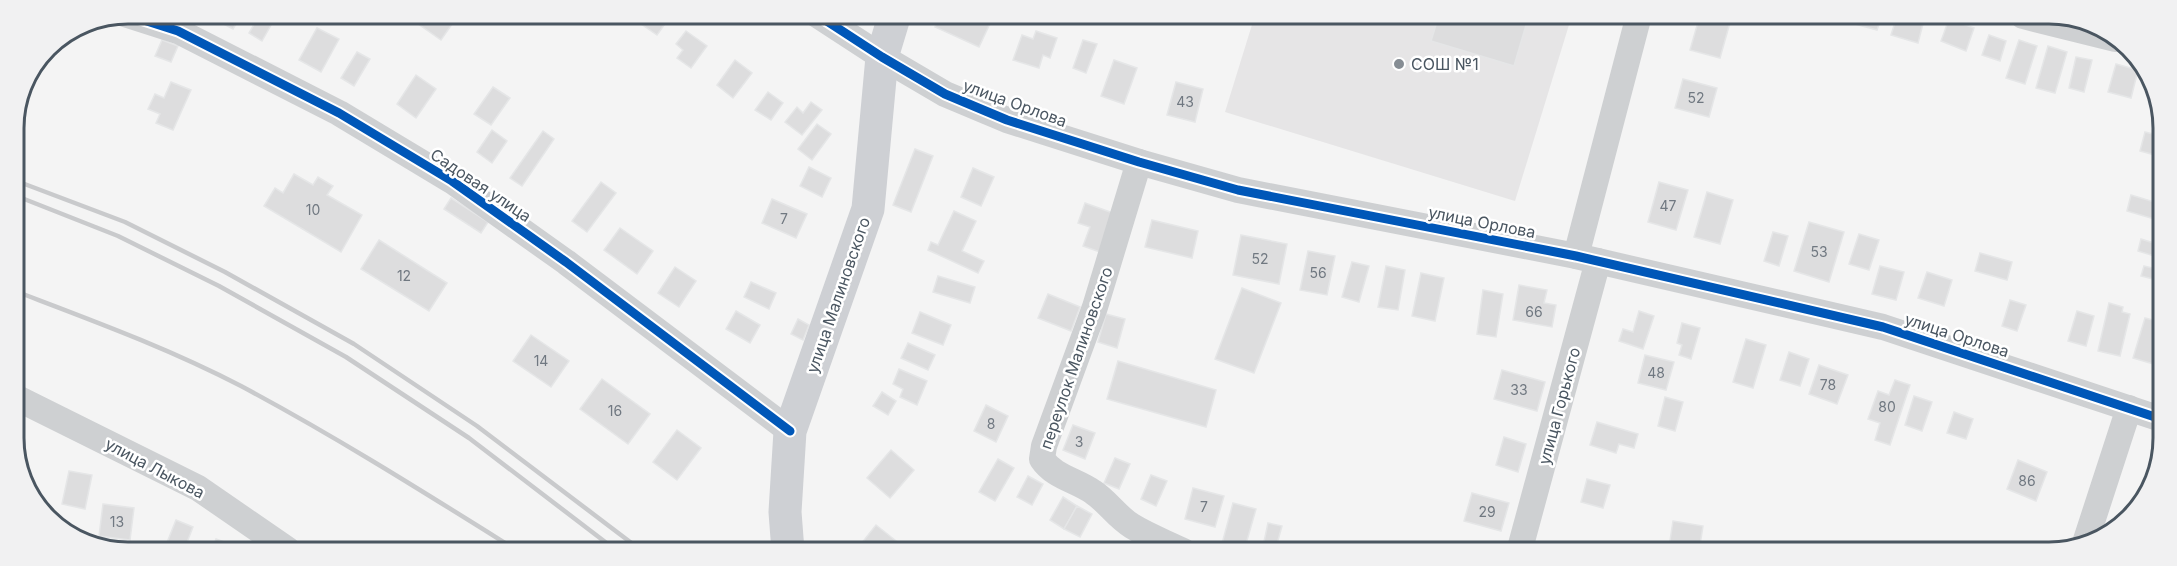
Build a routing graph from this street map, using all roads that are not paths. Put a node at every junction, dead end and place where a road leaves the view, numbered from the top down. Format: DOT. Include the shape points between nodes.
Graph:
graph roads {
  1 [pos="156,24"];
  2 [pos="831,24"];
  3 [pos="892,24"];
  4 [pos="1637,24"];
  5 [pos="2059,25"];
  6 [pos="2091,33"];
  7 [pos="882,57"];
  8 [pos="1139,162"];
  9 [pos="1587,258"];
  10 [pos="24,401"];
  11 [pos="2129,408"];
  12 [pos="2153,416"];
  13 [pos="790,431"];
  14 [pos="2088,534"];
  15 [pos="276,542"];
  16 [pos="787,542"];
  17 [pos="1165,542"];
  18 [pos="1521,542"];
  1 -- 13 [label="street, Садовая улица" via="178,31 339,113 452,181"];
  2 -- 7 [label="street, улица Орлова"];
  3 -- 7 [label="street, улица Малиновского"];
  4 -- 9 [label="street, улица Горького"];
  5 -- 6 [label="street"];
  7 -- 8 [label="street, улица Орлова" via="945,94 1007,120"];
  7 -- 13 [label="street, улица Малиновского" via="868,209"];
  8 -- 9 [label="street, улица Орлова" via="1238,190"];
  8 -- 17 [label="street, переулок Малиновского" via="1095,307 1042,459 1047,467 1095,493 1132,526"];
  9 -- 11 [label="street, улица Орлова" via="1883,327"];
  9 -- 18 [label="street, улица Горького"];
  10 -- 15 [label="street, улица Лыкова" via="198,488"];
  11 -- 12 [label="street, улица Орлова"];
  11 -- 14 [label="street"];
  13 -- 16 [label="street" via="785,512"];
}
